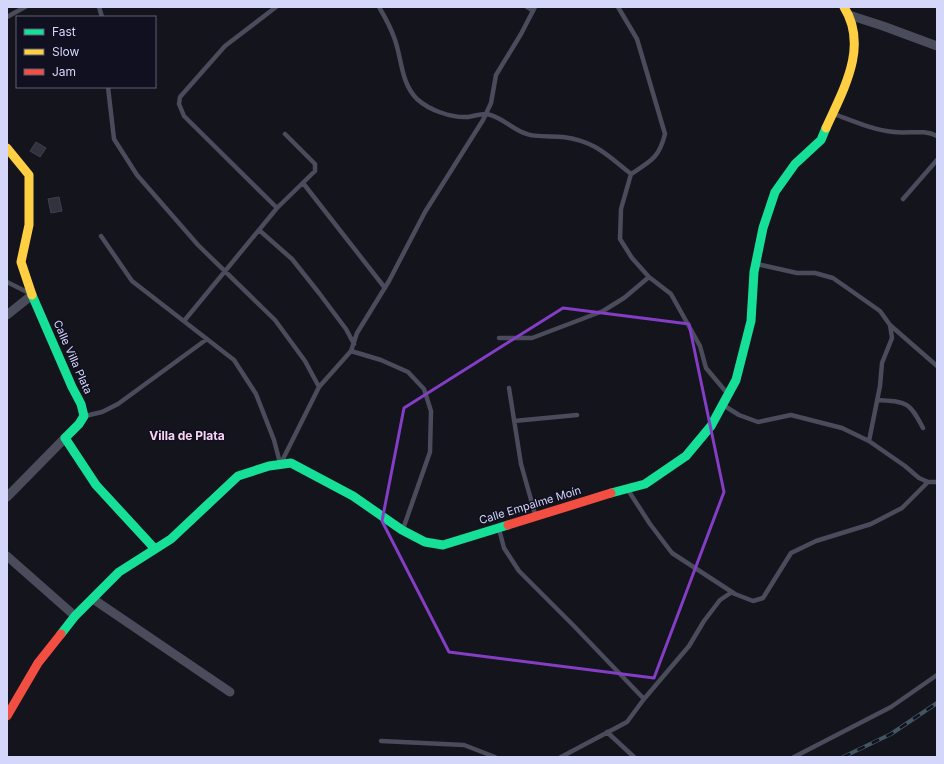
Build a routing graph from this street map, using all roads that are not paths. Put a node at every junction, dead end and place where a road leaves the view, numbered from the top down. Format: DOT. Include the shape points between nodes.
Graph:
graph roads {
  1 [pos="25,7"];
  2 [pos="276,7"];
  3 [pos="379,7"];
  4 [pos="527,7"];
  5 [pos="618,7"];
  6 [pos="534,9"];
  7 [pos="847,11"];
  8 [pos="7,17"];
  9 [pos="937,46"];
  10 [pos="108,88"];
  11 [pos="833,113"];
  12 [pos="486,114"];
  13 [pos="285,134"];
  14 [pos="937,136"];
  15 [pos="7,148"];
  16 [pos="937,160"];
  17 [pos="631,174"];
  18 [pos="303,183"];
  19 [pos="903,199"];
  20 [pos="277,208"];
  21 [pos="259,230"];
  22 [pos="101,236"];
  23 [pos="756,263"];
  24 [pos="225,271"];
  25 [pos="649,277"];
  26 [pos="7,282"];
  27 [pos="384,288"];
  28 [pos="32,295"];
  29 [pos="7,316"];
  30 [pos="184,321"];
  31 [pos="890,325"];
  32 [pos="499,338"];
  33 [pos="208,339"];
  34 [pos="354,344"];
  35 [pos="352,351"];
  36 [pos="937,366"];
  37 [pos="319,387"];
  38 [pos="509,388"];
  39 [pos="728,395"];
  40 [pos="878,400"];
  41 [pos="723,405"];
  42 [pos="577,415"];
  43 [pos="84,416"];
  44 [pos="514,421"];
  45 [pos="923,428"];
  46 [pos="65,438"];
  47 [pos="869,441"];
  48 [pos="280,464"];
  49 [pos="928,482"];
  50 [pos="937,482"];
  51 [pos="627,489"];
  52 [pos="7,497"];
  53 [pos="536,516"];
  54 [pos="498,527"];
  55 [pos="402,530"];
  56 [pos="155,550"];
  57 [pos="7,556"];
  58 [pos="732,592"];
  59 [pos="94,599"];
  60 [pos="76,616"];
  61 [pos="937,675"];
  62 [pos="230,692"];
  63 [pos="644,699"];
  64 [pos="7,716"];
  65 [pos="606,732"];
  66 [pos="380,741"];
  67 [pos="495,757"];
  68 [pos="561,757"];
  69 [pos="634,757"];
  70 [pos="794,757"];
  1 -- 8 [label="lane"];
  2 -- 20 [label="lane" via="225,46 180,97 179,104 184,116"];
  3 -- 12 [label="lane" via="395,40 409,89 418,100 434,110 452,116"];
  4 -- 6 [label="lane"];
  5 -- 17 [label="lane" via="637,39 665,134 662,148 652,160"];
  6 -- 12 [label="lane" via="496,74 491,103"];
  7 -- 9 [label="street"];
  7 -- 11 [label="street, Calle Empalme Moín" via="855,34 854,56 846,84"];
  10 -- 24 [label="lane" via="114,140 137,175 198,245"];
  11 -- 14 [label="lane" via="880,130"];
  11 -- 23 [label="street, Calle Empalme Moín" via="821,140 795,164 775,192 763,228"];
  12 -- 17 [label="lane" via="499,118 527,135 574,138 597,146"];
  12 -- 27 [label="lane" via="425,212"];
  13 -- 18 [label="lane" via="315,164 315,170"];
  15 -- 28 [label="street, Calle Villa Plata" via="29,175 29,225 21,262"];
  16 -- 19 [label="lane"];
  17 -- 25 [label="lane" via="621,209 620,238 632,258"];
  18 -- 20 [label="lane"];
  18 -- 27 [label="lane"];
  20 -- 21 [label="lane"];
  21 -- 24 [label="lane"];
  21 -- 34 [label="lane" via="292,259"];
  22 -- 30 [label="lane" via="132,281"];
  23 -- 31 [label="lane" via="797,273 815,272 833,278 880,311"];
  23 -- 39 [label="street, Calle Empalme Moín" via="751,321 736,380"];
  24 -- 30 [label="lane"];
  24 -- 37 [label="lane" via="275,320 305,361"];
  25 -- 32 [label="lane" via="624,298 603,311 532,338"];
  25 -- 39 [label="lane" via="671,294 700,346 706,368"];
  26 -- 28 [label="lane"];
  27 -- 34 [label="lane" via="357,333"];
  28 -- 29 [label="street"];
  28 -- 43 [label="street, Calle Villa Plata"];
  30 -- 33 [label="lane"];
  31 -- 36 [label="lane"];
  31 -- 40 [label="lane" via="892,338 882,363"];
  33 -- 43 [label="lane" via="118,404 102,412"];
  33 -- 48 [label="lane" via="234,360 256,394 274,440"];
  34 -- 35 [label="lane"];
  35 -- 37 [label="lane"];
  35 -- 55 [label="lane" via="408,372 424,389 431,411 430,452"];
  37 -- 48 [label="lane"];
  38 -- 44 [label="lane"];
  39 -- 41 [label="street, Calle Empalme Moín"];
  40 -- 45 [label="lane" via="908,404"];
  40 -- 47 [label="lane"];
  41 -- 47 [label="lane" via="739,416 758,422 791,415 842,428"];
  41 -- 51 [label="street, Calle Empalme Moín" via="712,426 686,456 645,484"];
  42 -- 44 [label="lane"];
  43 -- 46 [label="street"];
  44 -- 53 [label="lane" via="520,464"];
  46 -- 52 [label="street"];
  46 -- 56 [label="street" via="96,485"];
  47 -- 49 [label="lane"];
  48 -- 55 [label="street, Calle Empalme Moín" via="291,463 306,470 353,496"];
  48 -- 56 [label="street, Calle Empalme Moín" via="238,476 171,540"];
  49 -- 50 [label="lane"];
  49 -- 58 [label="lane" via="902,508 871,524 816,541 791,553 763,598 753,601"];
  51 -- 53 [label="street, Calle Empalme Moín"];
  51 -- 58 [label="lane" via="672,553"];
  53 -- 54 [label="street, Calle Empalme Moín"];
  54 -- 55 [label="street, Calle Empalme Moín" via="443,545 425,542"];
  54 -- 63 [label="lane" via="504,548 519,571"];
  56 -- 59 [label="street, Calle Empalme Moín" via="118,572"];
  57 -- 60 [label="street"];
  58 -- 63 [label="lane" via="720,600 689,646"];
  59 -- 60 [label="street, Calle Empalme Moín"];
  59 -- 62 [label="street"];
  60 -- 64 [label="street, Calle Empalme Moín" via="38,663"];
  61 -- 70 [label="lane" via="891,707"];
  63 -- 65 [label="lane" via="627,722"];
  65 -- 68 [label="lane"];
  65 -- 69 [label="lane"];
  66 -- 67 [label="lane" via="464,745"];
}
